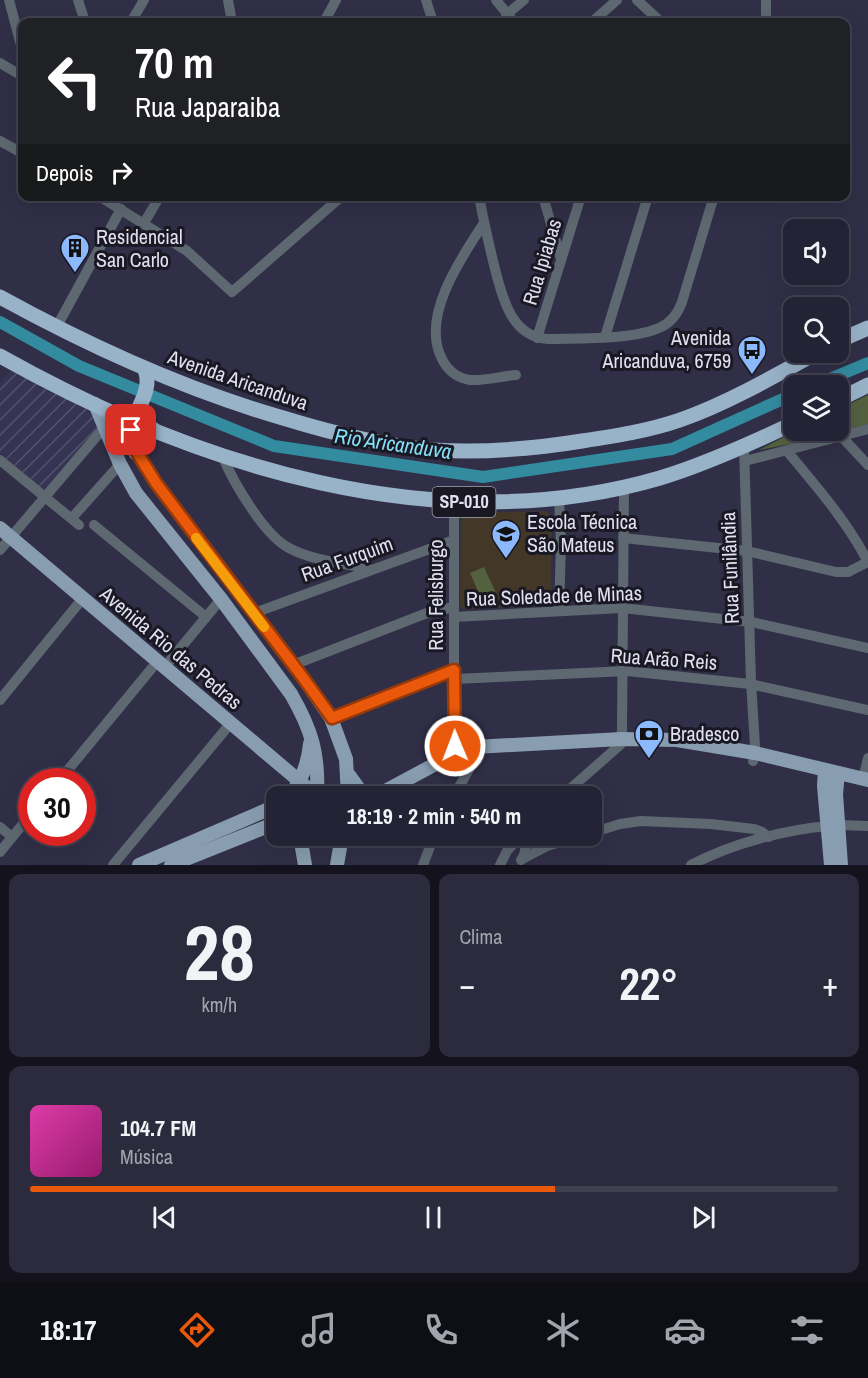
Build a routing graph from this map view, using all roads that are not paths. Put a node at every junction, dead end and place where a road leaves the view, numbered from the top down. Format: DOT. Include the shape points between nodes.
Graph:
graph roads {
  1 [pos="9,0"];
  2 [pos="78,0"];
  3 [pos="144,0"];
  4 [pos="228,0"];
  5 [pos="336,0"];
  6 [pos="426,0"];
  7 [pos="496,0"];
  8 [pos="524,0"];
  9 [pos="617,0"];
  10 [pos="637,0"];
  11 [pos="766,0"];
  12 [pos="83,18"];
  13 [pos="133,18"];
  14 [pos="231,18"];
  15 [pos="326,18"];
  16 [pos="432,18"];
  17 [pos="509,18"];
  18 [pos="511,18"];
  19 [pos="597,18"];
  20 [pos="657,18"];
  21 [pos="766,18"];
  22 [pos="18,34"];
  23 [pos="0,63"];
  24 [pos="18,74"];
  25 [pos="0,141"];
  26 [pos="18,151"];
  27 [pos="107,201"];
  28 [pos="157,201"];
  29 [pos="336,201"];
  30 [pos="479,201"];
  31 [pos="544,201"];
  32 [pos="579,201"];
  33 [pos="646,201"];
  34 [pos="712,201"];
  35 [pos="121,209"];
  36 [pos="144,223"];
  37 [pos="484,224"];
  38 [pos="561,259"];
  39 [pos="0,297"];
  40 [pos="56,328"];
  41 [pos="868,328"];
  42 [pos="849,336"];
  43 [pos="605,337"];
  44 [pos="537,338"];
  45 [pos="0,356"];
  46 [pos="797,363"];
  47 [pos="145,370"];
  48 [pos="516,375"];
  49 [pos="868,386"];
  50 [pos="849,395"];
  51 [pos="95,404"];
  52 [pos="136,415"];
  53 [pos="105,428"];
  54 [pos="153,429"];
  55 [pos="868,429"];
  56 [pos="783,430"];
  57 [pos="849,434"];
  58 [pos="823,441"];
  59 [pos="846,441"];
  60 [pos="786,451"];
  61 [pos="136,453"];
  62 [pos="744,453"];
  63 [pos="222,455"];
  64 [pos="0,460"];
  65 [pos="120,464"];
  66 [pos="868,465"];
  67 [pos="624,486"];
  68 [pos="45,496"];
  69 [pos="559,498"];
  70 [pos="454,502"];
  71 [pos="94,525"];
  72 [pos="623,538"];
  73 [pos="3,539"];
  74 [pos="454,540"];
  75 [pos="747,551"];
  76 [pos="868,562"];
  77 [pos="371,569"];
  78 [pos="221,599"];
  79 [pos="80,602"];
  80 [pos="622,608"];
  81 [pos="559,611"];
  82 [pos="454,612"];
  83 [pos="254,613"];
  84 [pos="206,617"];
  85 [pos="749,621"];
  86 [pos="868,648"];
  87 [pos="293,665"];
  88 [pos="158,668"];
  89 [pos="622,671"];
  90 [pos="454,674"];
  91 [pos="751,684"];
  92 [pos="0,700"];
  93 [pos="868,711"];
  94 [pos="332,718"];
  95 [pos="227,727"];
  96 [pos="310,734"];
  97 [pos="621,742"];
  98 [pos="481,750"];
  99 [pos="457,757"];
  100 [pos="754,757"];
  101 [pos="868,758"];
  102 [pos="70,768"];
  103 [pos="348,773"];
  104 [pos="831,776"];
  105 [pos="866,783"];
  106 [pos="292,786"];
  107 [pos="299,786"];
  108 [pos="317,786"];
  109 [pos="348,786"];
  110 [pos="357,786"];
  111 [pos="395,786"];
  112 [pos="409,786"];
  113 [pos="460,786"];
  114 [pos="573,786"];
  115 [pos="266,810"];
  116 [pos="833,826"];
  117 [pos="868,826"];
  118 [pos="0,827"];
  119 [pos="266,828"];
  120 [pos="18,830"];
  121 [pos="602,830"];
  122 [pos="12,837"];
  123 [pos="769,837"];
  124 [pos="302,846"];
  125 [pos="309,846"];
  126 [pos="340,846"];
  127 [pos="430,846"];
  128 [pos="514,846"];
  129 [pos="525,846"];
  130 [pos="547,846"];
  131 [pos="0,852"];
  132 [pos="520,863"];
  133 [pos="113,865"];
  134 [pos="139,865"];
  135 [pos="171,865"];
  136 [pos="305,865"];
  137 [pos="337,865"];
  138 [pos="423,865"];
  139 [pos="500,865"];
  140 [pos="691,865"];
  141 [pos="831,865"];
  142 [pos="841,865"];
  1 -- 22 [label="street"];
  2 -- 12 [label="street"];
  3 -- 13 [label="street"];
  4 -- 14 [label="street"];
  5 -- 15 [label="street"];
  6 -- 16 [label="street"];
  7 -- 17 [label="street"];
  8 -- 18 [label="street"];
  9 -- 19 [label="street"];
  10 -- 20 [label="street"];
  11 -- 21 [label="street"];
  23 -- 24 [label="street"];
  25 -- 26 [label="street"];
  27 -- 35 [label="street"];
  28 -- 36 [label="street"];
  29 -- 36 [label="street" via="232,292 187,251"];
  30 -- 37 [label="street"];
  31 -- 38 [label="street"];
  32 -- 38 [label="street, Rua Ipiabas"];
  33 -- 43 [label="street"];
  34 -- 43 [label="street" via="675,317 654,330"];
  35 -- 36 [label="street"];
  35 -- 40 [label="street"];
  37 -- 44 [label="street" via="504,303 518,324"];
  37 -- 48 [label="street" via="455,269 441,302 436,344 443,362 462,378"];
  38 -- 44 [label="street, Rua Ipiabas"];
  39 -- 40 [label="highway, Avenida Aricanduva"];
  40 -- 47 [label="highway, Avenida Aricanduva"];
  41 -- 42 [label="highway"];
  43 -- 44 [label="street"];
  45 -- 51 [label="highway, SP-010"];
  46 -- 47 [label="highway, Avenida Aricanduva" via="680,420 621,435 500,451 433,450 358,440 244,407"];
  47 -- 52 [label="highway" via="148,386"];
  49 -- 50 [label="highway"];
  51 -- 52 [label="highway, SP-010"];
  51 -- 53 [label="main road"];
  52 -- 54 [label="highway, SP-010"];
  52 -- 61 [label="main road" via="131,436"];
  53 -- 65 [label="main road"];
  53 -- 68 [label="street"];
  54 -- 61 [label="highway" via="141,440"];
  54 -- 63 [label="highway, SP-010"];
  55 -- 57 [label="street"];
  56 -- 62 [label="highway, SP-010"];
  58 -- 60 [label="street"];
  59 -- 66 [label="street"];
  60 -- 62 [label="street"];
  60 -- 76 [label="street" via="828,501"];
  61 -- 83 [label="main road"];
  62 -- 67 [label="highway, SP-010"];
  62 -- 75 [label="street, Rua Funilândia"];
  63 -- 70 [label="highway, SP-010" via="339,488"];
  63 -- 77 [label="street" via="237,487 264,524 288,548"];
  64 -- 68 [label="street"];
  65 -- 68 [label="street" via="75,521"];
  65 -- 78 [label="main road" via="136,493"];
  67 -- 69 [label="highway, SP-010"];
  67 -- 72 [label="street"];
  68 -- 73 [label="street"];
  69 -- 70 [label="highway, SP-010"];
  69 -- 81 [label="street"];
  70 -- 74 [label="street, Rua Felisburgo"];
  71 -- 84 [label="street"];
  72 -- 75 [label="street"];
  72 -- 80 [label="street"];
  73 -- 79 [label="main road, Avenida Rio das Pedras"];
  74 -- 77 [label="street, Rua Furquim"];
  74 -- 82 [label="street, Rua Felisburgo"];
  75 -- 76 [label="street" via="836,572 848,572"];
  75 -- 85 [label="street, Rua Funilândia"];
  77 -- 83 [label="street, Rua Furquim"];
  78 -- 84 [label="street"];
  78 -- 96 [label="main road" via="291,694"];
  79 -- 88 [label="main road, Avenida Rio das Pedras"];
  79 -- 92 [label="street"];
  80 -- 81 [label="street, Rua Soledade de Minas"];
  80 -- 85 [label="street, Rua Soledade de Minas"];
  80 -- 89 [label="street"];
  81 -- 82 [label="street, Rua Soledade de Minas"];
  82 -- 87 [label="street, Rua Soledade de Minas" via="427,614"];
  82 -- 90 [label="street, Rua Felisburgo"];
  83 -- 87 [label="main road"];
  84 -- 88 [label="street"];
  85 -- 86 [label="street, Rua Soledade de Minas"];
  85 -- 91 [label="street, Rua Funilândia"];
  87 -- 94 [label="main road"];
  88 -- 95 [label="main road, Avenida Rio das Pedras"];
  88 -- 102 [label="street"];
  89 -- 90 [label="street, Rua Arão Reis"];
  89 -- 91 [label="street, Rua Arão Reis"];
  89 -- 97 [label="street"];
  90 -- 94 [label="street, Rua Arão Reis"];
  90 -- 99 [label="street, Rua Felisburgo"];
  91 -- 93 [label="street, Rua Arão Reis"];
  91 -- 100 [label="street, Rua Funilândia"];
  94 -- 103 [label="main road"];
  95 -- 106 [label="main road, Avenida Rio das Pedras"];
  95 -- 133 [label="street"];
  96 -- 107 [label="main road" via="308,759"];
  96 -- 108 [label="main road" via="317,760"];
  97 -- 98 [label="main road"];
  97 -- 100 [label="main road" via="677,740"];
  97 -- 114 [label="street"];
  98 -- 99 [label="main road"];
  98 -- 113 [label="street"];
  99 -- 111 [label="main road"];
  99 -- 112 [label="main road"];
  100 -- 104 [label="main road"];
  101 -- 105 [label="street"];
  103 -- 109 [label="main road"];
  103 -- 110 [label="main road"];
  104 -- 105 [label="main road"];
  104 -- 116 [label="main road"];
  115 -- 134 [label="main road"];
  116 -- 117 [label="street"];
  116 -- 123 [label="street"];
  116 -- 141 [label="main road"];
  116 -- 142 [label="main road"];
  118 -- 122 [label="street"];
  119 -- 135 [label="main road"];
  120 -- 122 [label="street"];
  121 -- 123 [label="street" via="634,821 661,821 754,829"];
  122 -- 131 [label="street"];
  123 -- 140 [label="street" via="712,854"];
  124 -- 136 [label="main road"];
  125 -- 136 [label="main road"];
  126 -- 137 [label="main road"];
  127 -- 138 [label="street"];
  128 -- 139 [label="street"];
  129 -- 132 [label="street"];
  130 -- 132 [label="street"];
}
